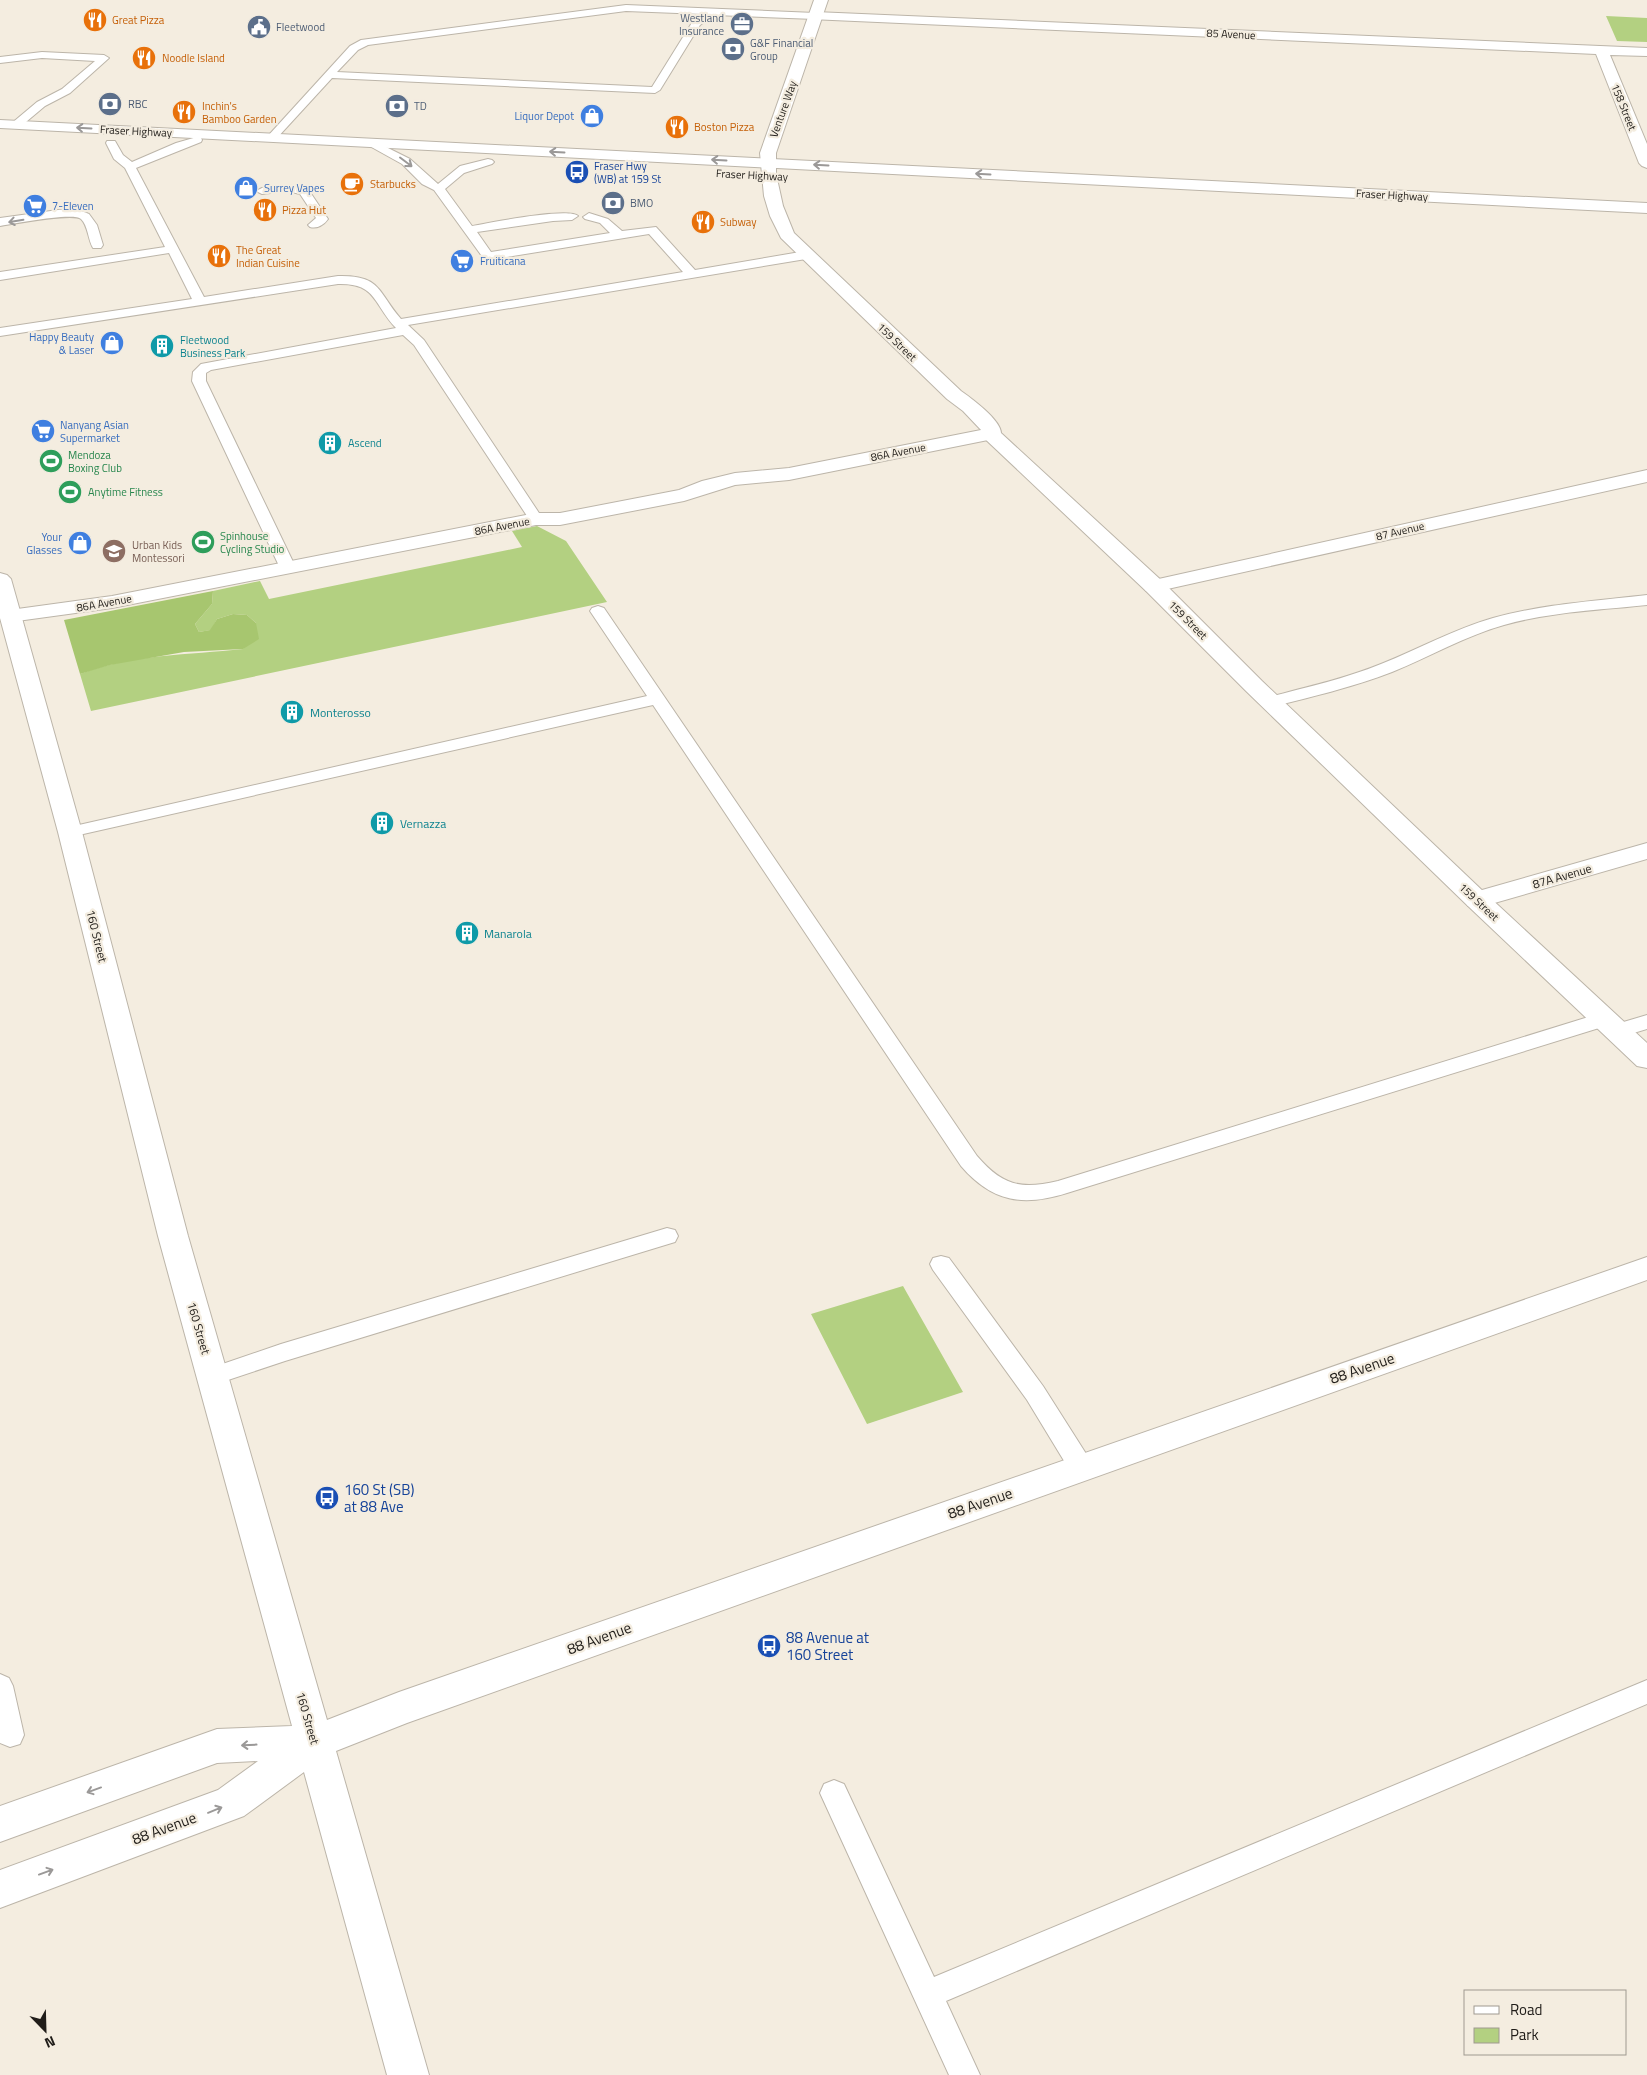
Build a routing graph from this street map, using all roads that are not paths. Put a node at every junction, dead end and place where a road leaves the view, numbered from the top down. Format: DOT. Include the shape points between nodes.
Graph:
graph roads {
  1 [pos="821,0"];
  2 [pos="712,12"];
  3 [pos="815,16"];
  4 [pos="1601,50"];
  5 [pos="1647,52"];
  6 [pos="0,60"];
  7 [pos="328,75"];
  8 [pos="0,124"];
  9 [pos="16,125"];
  10 [pos="0,137"];
  11 [pos="272,137"];
  12 [pos="197,140"];
  13 [pos="112,142"];
  14 [pos="370,142"];
  15 [pos="488,162"];
  16 [pos="1647,164"];
  17 [pos="130,166"];
  18 [pos="768,169"];
  19 [pos="438,188"];
  20 [pos="262,192"];
  21 [pos="1647,208"];
  22 [pos="572,216"];
  23 [pos="588,217"];
  24 [pos="0,222"];
  25 [pos="314,225"];
  26 [pos="469,230"];
  27 [pos="619,235"];
  28 [pos="97,245"];
  29 [pos="173,249"];
  30 [pos="806,256"];
  31 [pos="692,274"];
  32 [pos="0,276"];
  33 [pos="200,302"];
  34 [pos="403,327"];
  35 [pos="0,332"];
  36 [pos="991,434"];
  37 [pos="1647,476"];
  38 [pos="536,519"];
  39 [pos="288,568"];
  40 [pos="0,579"];
  41 [pos="1154,586"];
  42 [pos="1647,600"];
  43 [pos="598,611"];
  44 [pos="10,616"];
  45 [pos="656,699"];
  46 [pos="1271,702"];
  47 [pos="70,832"];
  48 [pos="1647,851"];
  49 [pos="1477,900"];
  50 [pos="1647,1022"];
  51 [pos="1611,1025"];
  52 [pos="1647,1058"];
  53 [pos="667,1236"];
  54 [pos="940,1264"];
  55 [pos="1647,1268"];
  56 [pos="213,1376"];
  57 [pos="1081,1467"];
  58 [pos="0,1686"];
  59 [pos="1647,1692"];
  60 [pos="10,1736"];
  61 [pos="315,1742"];
  62 [pos="834,1793"];
  63 [pos="0,1824"];
  64 [pos="0,1889"];
  65 [pos="928,1994"];
  66 [pos="408,2075"];
  67 [pos="965,2075"];
  1 -- 3 [label="street, Venture Way"];
  2 -- 3 [label="lane"];
  2 -- 7 [label="lane" via="612,10 370,42 354,48"];
  2 -- 7 [label="lane" via="696,23 655,90"];
  3 -- 4 [label="street, 85 Avenue"];
  3 -- 18 [label="street, Venture Way" via="770,146"];
  4 -- 5 [label="street, 85 Avenue"];
  4 -- 16 [label="street, 158 Street"];
  6 -- 9 [label="lane" via="42,55 104,58 66,91 40,104"];
  7 -- 11 [label="lane"];
  8 -- 9 [label="street, Fraser Highway"];
  11 -- 9 [label="street, Fraser Highway, one-way"];
  10 -- 13 [label="street, Fraser Highway"];
  11 -- 12 [label="street, Fraser Highway"];
  11 -- 14 [label="street, Fraser Highway"];
  12 -- 13 [label="street, Fraser Highway"];
  12 -- 17 [label="lane"];
  13 -- 17 [label="lane" via="118,157"];
  14 -- 15 [label="street, Fraser Highway"];
  18 -- 14 [label="street, Fraser Highway, one-way"];
  14 -- 19 [label="lane, one-way" via="400,157 429,185"];
  15 -- 18 [label="street, Fraser Highway"];
  15 -- 19 [label="lane" via="463,170"];
  17 -- 29 [label="lane"];
  18 -- 21 [label="street, Fraser Highway" via="990,187 1137,182"];
  18 -- 30 [label="street, 159 Street" via="779,221"];
  19 -- 26 [label="lane"];
  20 -- 25 [label="lane" via="287,188 304,191 322,219"];
  22 -- 26 [label="lane"];
  23 -- 27 [label="lane" via="604,221"];
  28 -- 24 [label="lane, one-way" via="87,217 82,214"];
  26 -- 27 [label="lane" via="488,256"];
  27 -- 31 [label="lane" via="652,230"];
  29 -- 32 [label="lane"];
  29 -- 33 [label="lane"];
  30 -- 31 [label="lane"];
  30 -- 36 [label="street, 159 Street" via="963,401 992,430"];
  31 -- 34 [label="lane"];
  33 -- 34 [label="lane" via="329,281 359,280 374,289"];
  33 -- 35 [label="lane"];
  34 -- 38 [label="lane" via="419,343"];
  34 -- 39 [label="lane" via="222,363 200,372 199,381"];
  36 -- 38 [label="street, 86A Avenue" via="789,474 766,474 701,487 684,495 560,519"];
  36 -- 41 [label="street, 159 Street"];
  37 -- 41 [label="street, 87 Avenue"];
  38 -- 39 [label="street, 86A Avenue"];
  39 -- 44 [label="street, 86A Avenue" via="112,602"];
  40 -- 44 [label="street, 160 Street"];
  41 -- 46 [label="street, 159 Street"];
  42 -- 46 [label="lane" via="1566,608 1498,622 1464,633 1383,669"];
  43 -- 45 [label="lane"];
  44 -- 47 [label="street, 160 Street"];
  45 -- 47 [label="lane"];
  45 -- 51 [label="lane" via="969,1161 984,1179 1004,1190 1034,1194 1059,1188"];
  46 -- 49 [label="street, 159 Street"];
  47 -- 56 [label="street, 160 Street" via="173,1236"];
  48 -- 49 [label="street, 87A Avenue"];
  49 -- 51 [label="street, 159 Street"];
  50 -- 51 [label="lane"];
  51 -- 52 [label="street, 159 Street"];
  53 -- 56 [label="lane"];
  54 -- 57 [label="lane" via="1035,1393"];
  55 -- 57 [label="street, 88 Avenue"];
  56 -- 61 [label="street, 160 Street"];
  57 -- 61 [label="street, 88 Avenue" via="423,1700"];
  58 -- 60 [label="lane"];
  59 -- 65 [label="lane"];
  61 -- 63 [label="street, 88 Avenue, one-way" via="217,1746"];
  64 -- 61 [label="street, 88 Avenue, one-way" via="231,1803"];
  61 -- 66 [label="street, 160 Street"];
  62 -- 65 [label="lane"];
  65 -- 67 [label="lane"];
}
